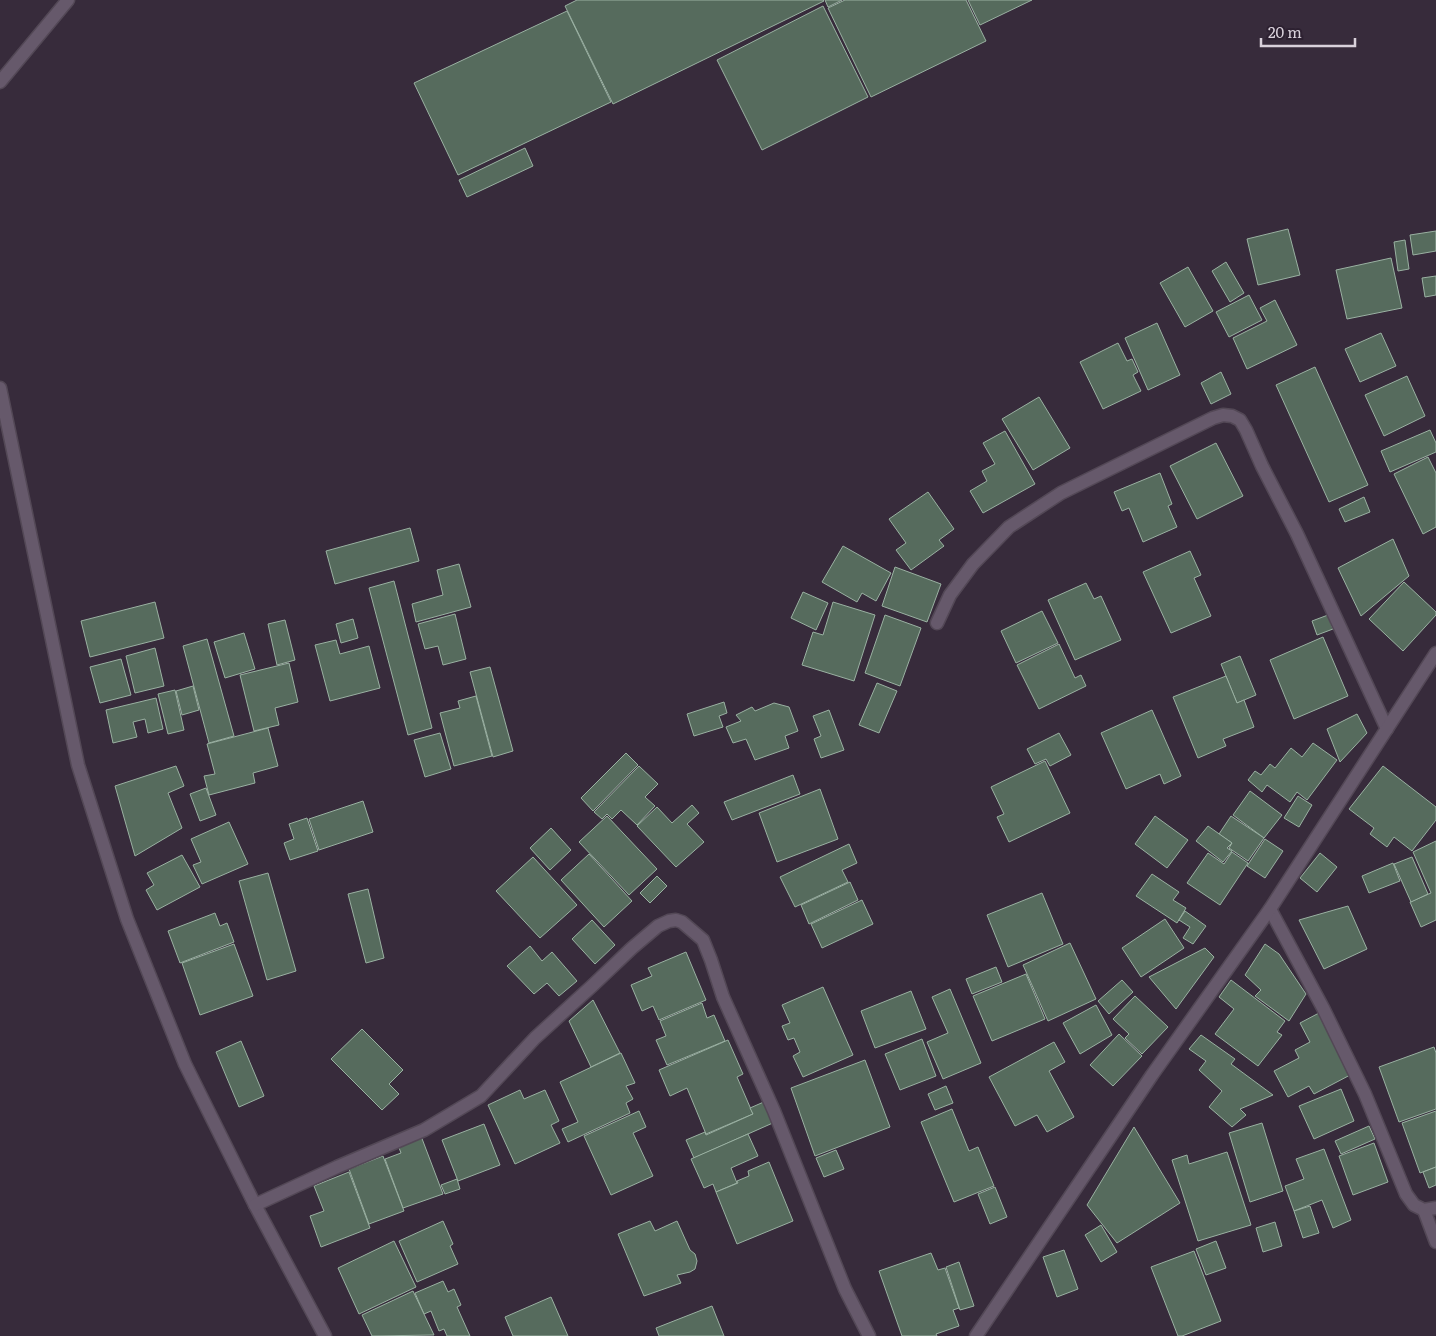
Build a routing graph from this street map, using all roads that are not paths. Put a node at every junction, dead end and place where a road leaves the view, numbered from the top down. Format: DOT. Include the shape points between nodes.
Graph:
graph roads {
  1 [pos="68,0"];
  2 [pos="0,82"];
  3 [pos="0,388"];
  4 [pos="937,623"];
  5 [pos="1436,653"];
  6 [pos="1386,729"];
  7 [pos="1270,909"];
  8 [pos="255,1206"];
  9 [pos="1430,1209"];
  10 [pos="1436,1242"];
  11 [pos="325,1336"];
  12 [pos="869,1336"];
  13 [pos="976,1336"];
  1 -- 2 [label="street"];
  3 -- 8 [label="street" via="78,765 127,918 185,1064"];
  4 -- 6 [label="street" via="950,594 973,564 1009,527 1070,489 1213,418 1232,416 1240,420 1246,430"];
  5 -- 6 [label="street"];
  6 -- 7 [label="street"];
  7 -- 9 [label="street" via="1323,1008 1406,1194 1414,1205"];
  7 -- 13 [label="street" via="1152,1075"];
  8 -- 11 [label="street"];
  8 -- 12 [label="street" via="424,1130 481,1096 535,1038 632,948 658,926 676,920 703,940 723,997 774,1111 845,1289"];
  9 -- 10 [label="street"];
}
